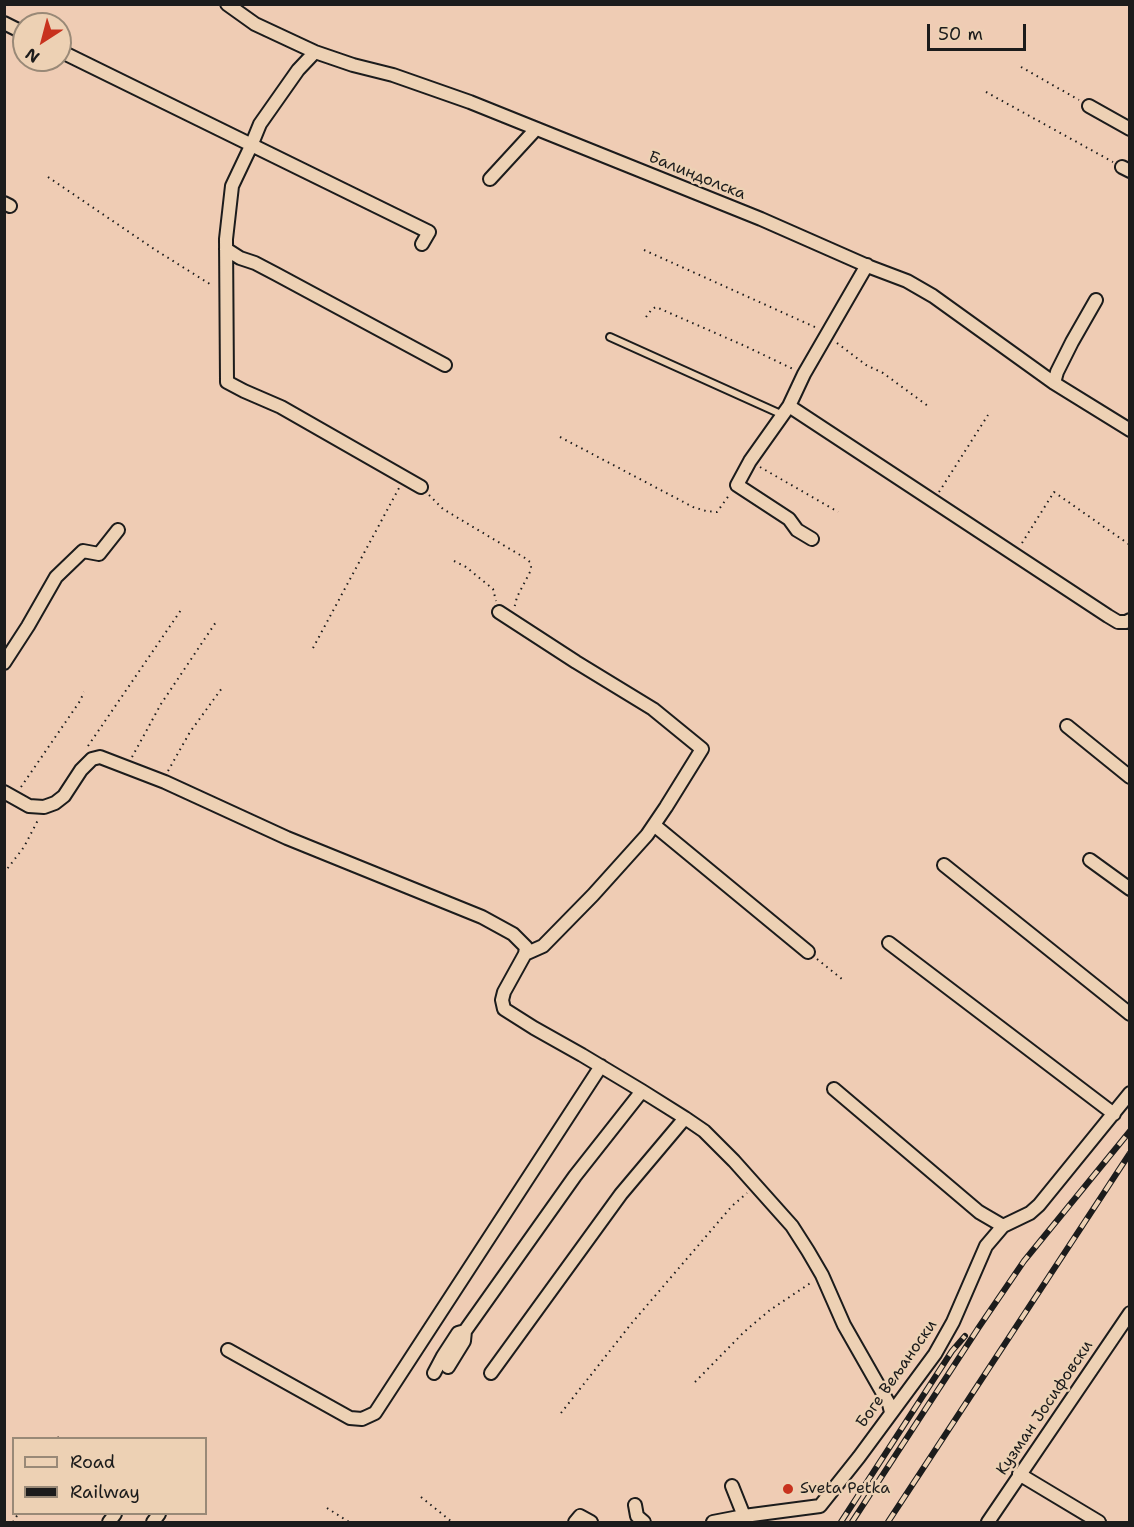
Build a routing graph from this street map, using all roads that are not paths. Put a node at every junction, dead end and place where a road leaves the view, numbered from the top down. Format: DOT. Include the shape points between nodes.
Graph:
graph roads {
  1 [pos="227,4"];
  2 [pos="315,52"];
  3 [pos="72,57"];
  4 [pos="1089,106"];
  5 [pos="536,129"];
  6 [pos="1130,129"];
  7 [pos="251,146"];
  8 [pos="490,179"];
  9 [pos="422,244"];
  10 [pos="226,249"];
  11 [pos="867,265"];
  12 [pos="1096,300"];
  13 [pos="610,337"];
  14 [pos="445,365"];
  15 [pos="1054,383"];
  16 [pos="786,410"];
  17 [pos="1130,430"];
  18 [pos="421,487"];
  19 [pos="118,530"];
  20 [pos="812,539"];
  21 [pos="499,612"];
  22 [pos="1130,620"];
  23 [pos="4,663"];
  24 [pos="1067,726"];
  25 [pos="1130,777"];
  26 [pos="4,792"];
  27 [pos="654,825"];
  28 [pos="1090,860"];
  29 [pos="944,865"];
  30 [pos="1130,889"];
  31 [pos="889,943"];
  32 [pos="808,952"];
  33 [pos="525,954"];
  34 [pos="1130,1014"];
  35 [pos="601,1066"];
  36 [pos="834,1089"];
  37 [pos="642,1091"];
  38 [pos="1130,1093"];
  39 [pos="1114,1114"];
  40 [pos="685,1119"];
  41 [pos="1004,1226"];
  42 [pos="1130,1313"];
  43 [pos="465,1331"];
  44 [pos="228,1350"];
  45 [pos="448,1367"];
  46 [pos="434,1373"];
  47 [pos="491,1373"];
  48 [pos="891,1412"];
  49 [pos="1019,1474"];
  50 [pos="732,1486"];
  51 [pos="635,1505"];
  52 [pos="744,1516"];
  53 [pos="575,1522"];
  54 [pos="591,1522"];
  55 [pos="644,1522"];
  56 [pos="713,1522"];
  57 [pos="987,1522"];
  58 [pos="1099,1522"];
  1 -- 2 [label="street, Балиндолска" via="255,24"];
  2 -- 5 [label="street, Балиндолска" via="393,75"];
  2 -- 7 [label="street" via="260,124"];
  3 -- 7 [label="street"];
  4 -- 6 [label="street"];
  5 -- 8 [label="street"];
  5 -- 11 [label="street, Балиндолска"];
  7 -- 9 [label="street" via="429,232"];
  7 -- 10 [label="street" via="232,186"];
  10 -- 14 [label="street"];
  10 -- 18 [label="street" via="227,382 281,407"];
  11 -- 15 [label="street, Балиндолска" via="933,296"];
  11 -- 16 [label="street"];
  12 -- 15 [label="street"];
  13 -- 16 [label="lane"];
  15 -- 17 [label="street, Балиндолска"];
  16 -- 20 [label="street" via="737,485"];
  16 -- 22 [label="street" via="1108,616 1118,622"];
  19 -- 23 [label="street" via="99,554 83,551 56,577"];
  21 -- 27 [label="street" via="653,710 702,749"];
  24 -- 25 [label="street"];
  26 -- 33 [label="street" via="29,806 42,808 64,796 86,765 100,757 482,917 513,934 526,947"];
  27 -- 32 [label="street"];
  27 -- 33 [label="street" via="543,946"];
  28 -- 30 [label="street"];
  29 -- 34 [label="street"];
  31 -- 39 [label="street"];
  33 -- 35 [label="street" via="504,992 504,1009"];
  35 -- 37 [label="street"];
  35 -- 44 [label="street" via="375,1413 362,1419 350,1418"];
  36 -- 41 [label="street" via="979,1212"];
  37 -- 40 [label="street"];
  37 -- 43 [label="street" via="575,1176"];
  38 -- 39 [label="street, Боге Вељаноски"];
  39 -- 41 [label="street, Боге Вељаноски" via="1039,1205"];
  40 -- 47 [label="street" via="621,1194"];
  40 -- 48 [label="street" via="704,1131 792,1226 822,1275"];
  41 -- 48 [label="street, Боге Вељаноски" via="986,1246 935,1354"];
  42 -- 49 [label="street, Кузман Јосифовски"];
  43 -- 45 [label="street" via="464,1341"];
  43 -- 46 [label="street" via="458,1333"];
  48 -- 52 [label="street, Боге Вељаноски" via="820,1506"];
  49 -- 57 [label="street, Кузман Јосифовски"];
  49 -- 58 [label="street"];
  50 -- 52 [label="street"];
  51 -- 55 [label="street" via="637,1516"];
  52 -- 56 [label="street, Боге Вељаноски"];
  53 -- 54 [label="street" via="580,1516"];
}
